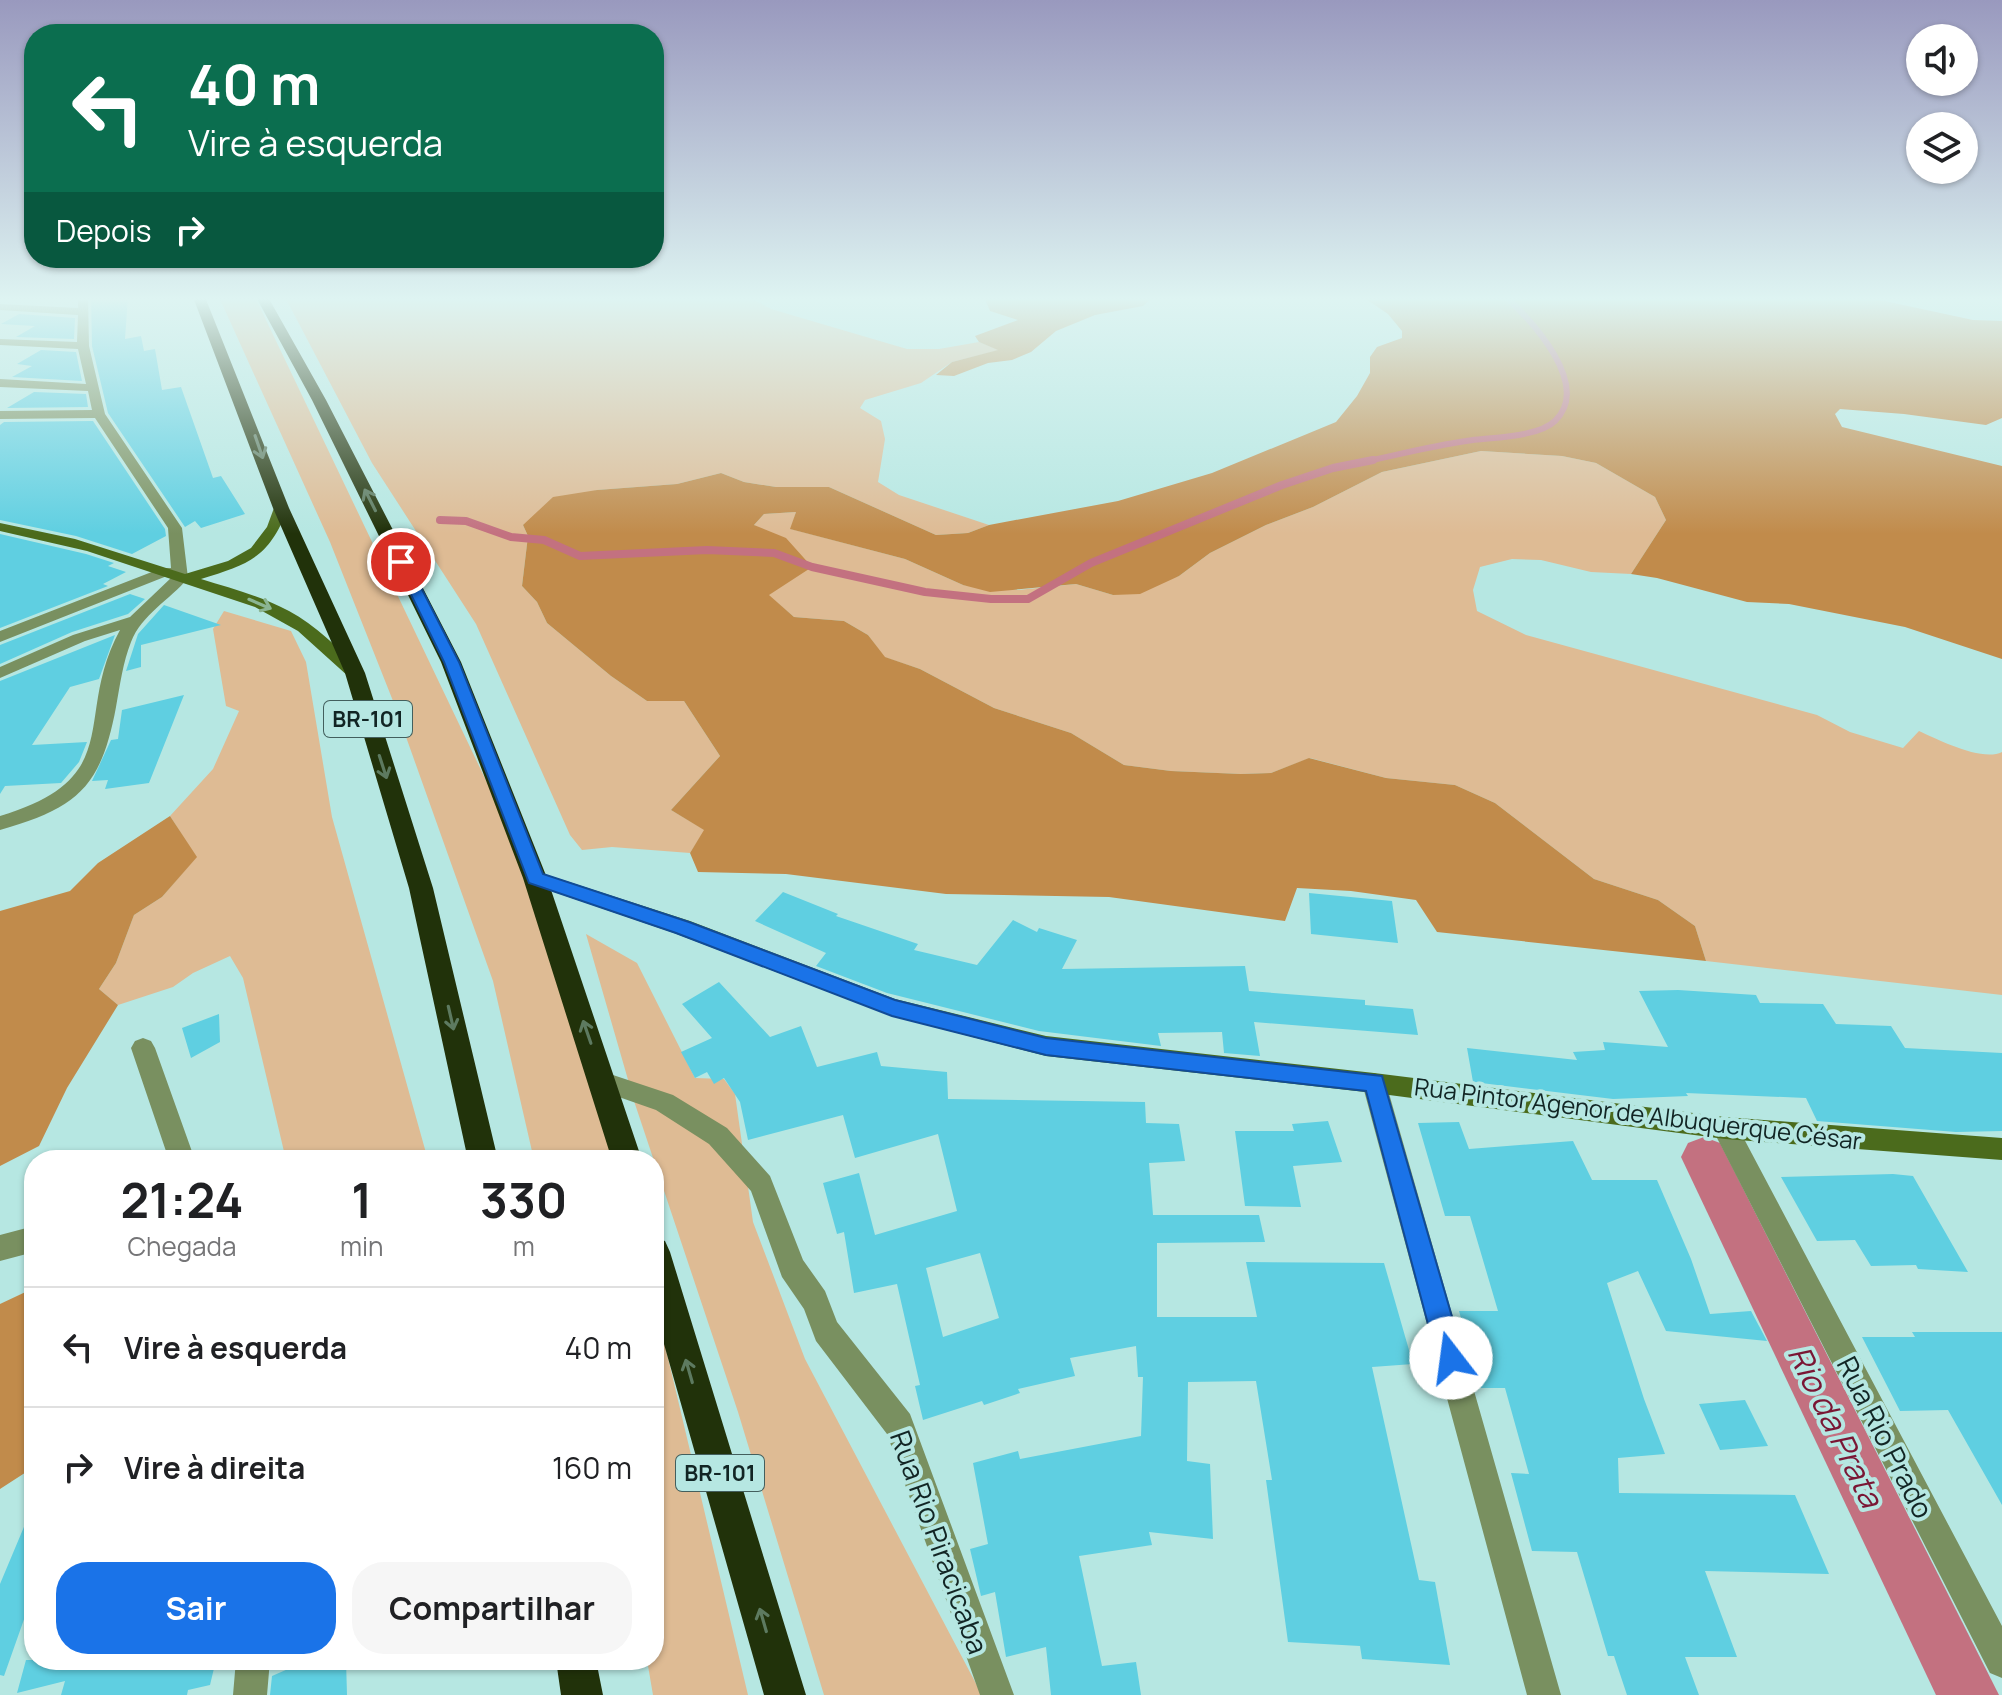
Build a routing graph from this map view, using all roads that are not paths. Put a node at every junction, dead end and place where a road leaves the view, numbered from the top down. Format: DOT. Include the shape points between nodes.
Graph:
graph roads {
  1 [pos="89,376"];
  2 [pos="231,376"];
  3 [pos="306,376"];
  4 [pos="0,383"];
  5 [pos="91,388"];
  6 [pos="99,414"];
  7 [pos="0,415"];
  8 [pos="281,508"];
  9 [pos="0,527"];
  10 [pos="178,576"];
  11 [pos="134,621"];
  12 [pos="0,637"];
  13 [pos="0,673"];
  14 [pos="355,673"];
  15 [pos="0,823"];
  16 [pos="535,878"];
  17 [pos="143,1048"];
  18 [pos="604,1082"];
  19 [pos="1374,1083"];
  20 [pos="1725,1128"];
  21 [pos="2002,1149"];
  22 [pos="179,1150"];
  23 [pos="481,1150"];
  24 [pos="624,1150"];
  25 [pos="24,1242"];
  26 [pos="0,1248"];
  27 [pos="664,1286"];
  28 [pos="2002,1661"];
  29 [pos="252,1670"];
  30 [pos="578,1670"];
  31 [pos="250,1695"];
  32 [pos="582,1695"];
  33 [pos="785,1695"];
  34 [pos="997,1695"];
  35 [pos="1544,1695"];
  1 -- 5 [label="street"];
  2 -- 8 [label="highway, BR-101, one-way"];
  16 -- 3 [label="highway, one-way" via="451,662"];
  4 -- 5 [label="street"];
  5 -- 6 [label="street"];
  6 -- 7 [label="street"];
  6 -- 10 [label="street" via="175,528"];
  8 -- 10 [label="street" via="271,537 259,551"];
  8 -- 14 [label="highway, BR-101"];
  9 -- 10 [label="street" via="77,542"];
  10 -- 11 [label="street"];
  10 -- 12 [label="street"];
  10 -- 14 [label="street, one-way" via="283,614"];
  11 -- 13 [label="street" via="79,638"];
  11 -- 15 [label="street" via="86,774 56,802"];
  14 -- 23 [label="highway, BR-101, one-way" via="421,888"];
  18 -- 16 [label="highway, one-way"];
  16 -- 19 [label="street, Rua Pintor Agenor de Albuquerque César" via="892,1007 1000,1037"];
  17 -- 22 [label="street"];
  18 -- 24 [label="highway"];
  18 -- 34 [label="street, Rua Rio Piracicaba" via="664,1102 718,1136 761,1184 792,1268 815,1301 826,1331 899,1425"];
  19 -- 20 [label="street, Rua Pintor Agenor de Albuquerque César"];
  19 -- 35 [label="street"];
  20 -- 21 [label="street, Rua Pintor Agenor de Albuquerque César"];
  20 -- 28 [label="street, Rua Rio Prado"];
  25 -- 26 [label="street"];
  33 -- 27 [label="highway, BR-101, one-way"];
  29 -- 31 [label="street"];
  30 -- 32 [label="highway"];
}
